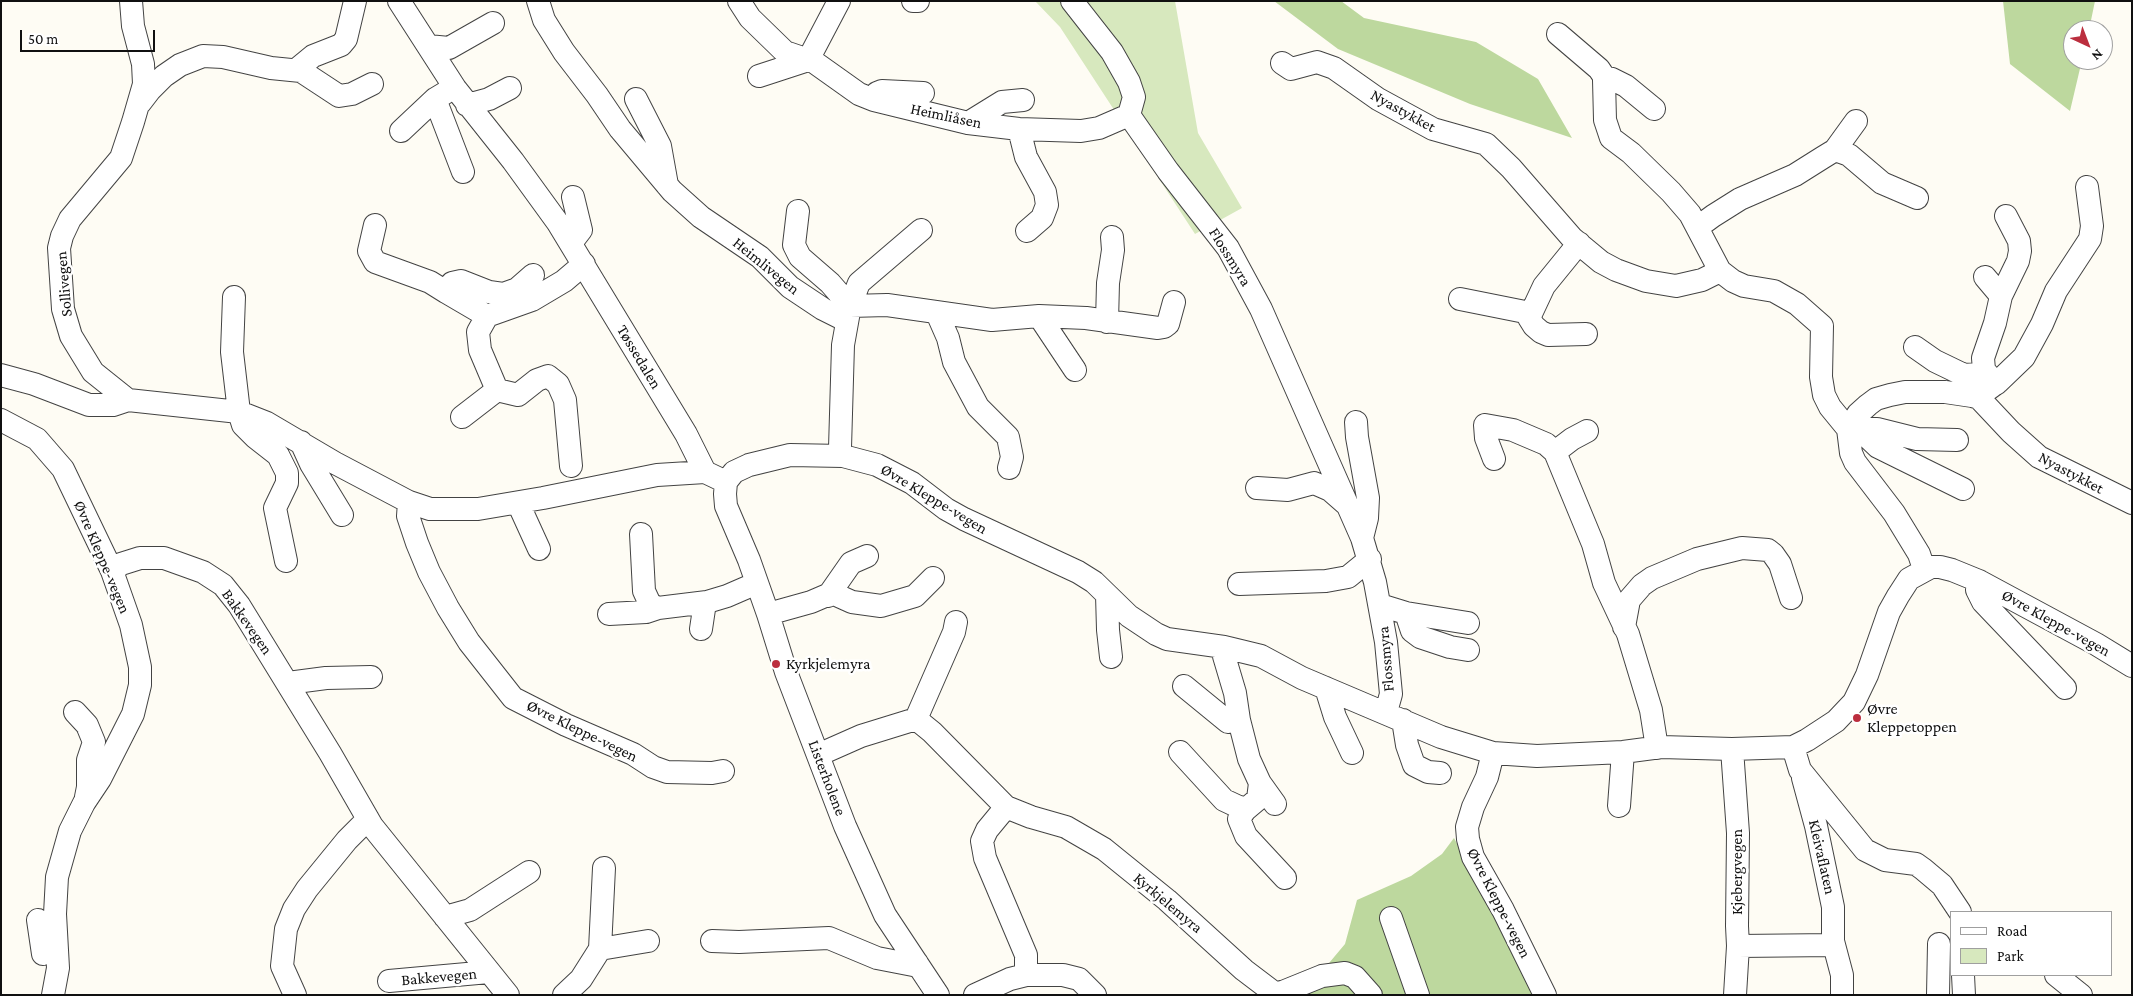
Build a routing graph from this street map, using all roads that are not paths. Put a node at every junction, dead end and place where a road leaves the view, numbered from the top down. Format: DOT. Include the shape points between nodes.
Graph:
graph roads {
  1 [pos="131,1"];
  2 [pos="355,1"];
  3 [pos="399,1"];
  4 [pos="538,1"];
  5 [pos="739,1"];
  6 [pos="839,1"];
  7 [pos="913,1"];
  8 [pos="918,1"];
  9 [pos="1072,1"];
  10 [pos="493,23"];
  11 [pos="1558,34"];
  12 [pos="428,46"];
  13 [pos="808,60"];
  14 [pos="1282,63"];
  15 [pos="296,70"];
  16 [pos="759,76"];
  17 [pos="1605,78"];
  18 [pos="372,84"];
  19 [pos="510,88"];
  20 [pos="923,93"];
  21 [pos="461,96"];
  22 [pos="435,99"];
  23 [pos="636,99"];
  24 [pos="874,100"];
  25 [pos="1023,100"];
  26 [pos="137,108"];
  27 [pos="1654,109"];
  28 [pos="1129,115"];
  29 [pos="1856,121"];
  30 [pos="968,123"];
  31 [pos="1019,129"];
  32 [pos="401,131"];
  33 [pos="1835,150"];
  34 [pos="463,172"];
  35 [pos="667,185"];
  36 [pos="2087,187"];
  37 [pos="573,198"];
  38 [pos="1917,198"];
  39 [pos="798,211"];
  40 [pos="2006,216"];
  41 [pos="375,225"];
  42 [pos="1698,228"];
  43 [pos="921,230"];
  44 [pos="1027,231"];
  45 [pos="1112,237"];
  46 [pos="1579,243"];
  47 [pos="572,244"];
  48 [pos="584,264"];
  49 [pos="1720,271"];
  50 [pos="533,275"];
  51 [pos="1985,277"];
  52 [pos="446,292"];
  53 [pos="2001,296"];
  54 [pos="234,297"];
  55 [pos="1460,299"];
  56 [pos="1174,302"];
  57 [pos="848,313"];
  58 [pos="937,313"];
  59 [pos="1530,313"];
  60 [pos="486,316"];
  61 [pos="1039,316"];
  62 [pos="1107,322"];
  63 [pos="1586,334"];
  64 [pos="1915,347"];
  65 [pos="1075,370"];
  66 [pos="1,375"];
  67 [pos="1990,377"];
  68 [pos="497,390"];
  69 [pos="1972,396"];
  70 [pos="128,400"];
  71 [pos="239,412"];
  72 [pos="462,417"];
  73 [pos="1,420"];
  74 [pos="1356,422"];
  75 [pos="1854,429"];
  76 [pos="1587,431"];
  77 [pos="1957,440"];
  78 [pos="301,442"];
  79 [pos="1555,452"];
  80 [pos="843,456"];
  81 [pos="1494,458"];
  82 [pos="572,466"];
  83 [pos="1009,468"];
  84 [pos="705,472"];
  85 [pos="726,482"];
  86 [pos="1257,488"];
  87 [pos="1963,489"];
  88 [pos="409,502"];
  89 [pos="518,503"];
  90 [pos="2132,503"];
  91 [pos="1348,507"];
  92 [pos="342,515"];
  93 [pos="641,534"];
  94 [pos="539,549"];
  95 [pos="1366,549"];
  96 [pos="867,556"];
  97 [pos="286,561"];
  98 [pos="1924,569"];
  99 [pos="112,571"];
  100 [pos="933,578"];
  101 [pos="1979,581"];
  102 [pos="757,583"];
  103 [pos="1240,584"];
  104 [pos="1107,595"];
  105 [pos="828,596"];
  106 [pos="1791,598"];
  107 [pos="707,602"];
  108 [pos="1380,605"];
  109 [pos="658,608"];
  110 [pos="1406,613"];
  111 [pos="609,614"];
  112 [pos="768,614"];
  113 [pos="956,622"];
  114 [pos="1468,623"];
  115 [pos="1624,626"];
  116 [pos="701,629"];
  117 [pos="1224,647"];
  118 [pos="1468,650"];
  119 [pos="1111,657"];
  120 [pos="2132,666"];
  121 [pos="372,677"];
  122 [pos="288,683"];
  123 [pos="1184,686"];
  124 [pos="1326,688"];
  125 [pos="2065,688"];
  126 [pos="74,712"];
  127 [pos="1395,716"];
  128 [pos="916,719"];
  129 [pos="1239,720"];
  130 [pos="1793,747"];
  131 [pos="1658,748"];
  132 [pos="1732,749"];
  133 [pos="1180,752"];
  134 [pos="1623,752"];
  135 [pos="1352,753"];
  136 [pos="1493,753"];
  137 [pos="818,754"];
  138 [pos="1800,770"];
  139 [pos="723,771"];
  140 [pos="1440,773"];
  141 [pos="1260,783"];
  142 [pos="84,803"];
  143 [pos="1275,804"];
  144 [pos="1619,806"];
  145 [pos="1006,807"];
  146 [pos="1248,807"];
  147 [pos="368,819"];
  148 [pos="604,868"];
  149 [pos="529,872"];
  150 [pos="1285,878"];
  151 [pos="1959,911"];
  152 [pos="445,917"];
  153 [pos="1391,918"];
  154 [pos="38,920"];
  155 [pos="712,940"];
  156 [pos="648,941"];
  157 [pos="1939,944"];
  158 [pos="1834,945"];
  159 [pos="1738,946"];
  160 [pos="600,949"];
  161 [pos="42,956"];
  162 [pos="917,963"];
  163 [pos="490,972"];
  164 [pos="1026,975"];
  165 [pos="1963,976"];
  166 [pos="2057,976"];
  167 [pos="389,981"];
  168 [pos="53,995"];
  169 [pos="294,995"];
  170 [pos="508,995"];
  171 [pos="564,995"];
  172 [pos="938,995"];
  173 [pos="975,995"];
  174 [pos="1095,995"];
  175 [pos="1371,995"];
  176 [pos="1418,995"];
  177 [pos="1545,995"];
  178 [pos="1735,995"];
  179 [pos="1842,995"];
  180 [pos="1938,995"];
  181 [pos="1964,995"];
  182 [pos="2081,995"];
  1 -- 26 [label="street, Sollivegen" via="133,26 143,64 144,84"];
  2 -- 15 [label="street" via="346,39 341,45 313,56"];
  3 -- 12 [label="street, Tøssedalen"];
  4 -- 35 [label="street, Heimlivegen" via="544,20 564,52 620,129"];
  5 -- 13 [label="street, Heimliåsen" via="750,18 777,46"];
  6 -- 13 [label="street"];
  7 -- 8 [label="street"];
  9 -- 28 [label="street" via="1112,52 1129,82 1134,97"];
  10 -- 12 [label="street" via="449,48"];
  11 -- 17 [label="street"];
  12 -- 21 [label="street, Tøssedalen"];
  13 -- 16 [label="street"];
  13 -- 24 [label="street, Heimliåsen" via="859,94"];
  14 -- 46 [label="street, Nyastykket" via="1291,69 1317,62 1334,68 1378,99 1433,129 1486,144"];
  15 -- 18 [label="street" via="339,96 352,94"];
  15 -- 26 [label="street, Sollivegen" via="223,57 198,57 164,76"];
  17 -- 27 [label="street" via="1626,86"];
  17 -- 42 [label="street" via="1604,120 1611,138 1632,153 1671,192"];
  19 -- 21 [label="street" via="489,99"];
  20 -- 24 [label="street, Heimliåsen" via="882,91 877,92"];
  21 -- 22 [label="street"];
  21 -- 47 [label="street, Tøssedalen" via="513,160"];
  22 -- 32 [label="street"];
  22 -- 34 [label="street"];
  23 -- 35 [label="street" via="660,146"];
  24 -- 30 [label="street, Heimliåsen"];
  25 -- 30 [label="street" via="1002,102"];
  26 -- 70 [label="street, Sollivegen" via="121,158 70,220 60,248 63,309 71,336 93,372"];
  28 -- 31 [label="street, Heimliåsen" via="1099,128"];
  28 -- 91 [label="street, Flossmyra" via="1228,248 1261,310"];
  29 -- 33 [label="street"];
  30 -- 31 [label="street, Heimliåsen"];
  31 -- 44 [label="street" via="1026,157 1045,192 1047,205 1042,218"];
  33 -- 38 [label="street" via="1849,155 1882,183"];
  33 -- 42 [label="street" via="1795,174 1740,199"];
  35 -- 57 [label="street, Heimlivegen" via="701,217 760,257 790,287 823,310"];
  36 -- 67 [label="street" via="2092,226 2090,238 2056,291 2024,357"];
  37 -- 47 [label="street" via="581,230"];
  39 -- 57 [label="street, Heimlivegen" via="794,245 800,257 830,283"];
  40 -- 53 [label="street" via="2019,241 2020,251"];
  41 -- 52 [label="street" via="369,251 375,262 430,282"];
  42 -- 49 [label="street"];
  43 -- 57 [label="street" via="858,283"];
  45 -- 62 [label="street" via="1114,250 1108,283"];
  46 -- 49 [label="street, Nyastykket" via="1616,270 1667,285 1688,284"];
  46 -- 59 [label="street" via="1544,286"];
  47 -- 48 [label="street, Tøssedalen"];
  48 -- 60 [label="street" via="564,281 532,300"];
  48 -- 84 [label="street, Tøssedalen" via="686,434"];
  49 -- 75 [label="street" via="1744,286 1774,291 1797,304 1822,326 1821,378 1824,395 1830,407"];
  50 -- 52 [label="street" via="516,289 503,294 461,281 452,284"];
  51 -- 53 [label="street"];
  52 -- 60 [label="street"];
  53 -- 67 [label="street" via="1984,352"];
  54 -- 71 [label="street" via="232,352"];
  55 -- 59 [label="street"];
  56 -- 62 [label="street, Heimlivegen" via="1164,327"];
  57 -- 58 [label="street, Heimlivegen" via="888,305"];
  57 -- 80 [label="street" via="841,391 840,448"];
  58 -- 61 [label="street, Heimlivegen" via="992,320"];
  58 -- 83 [label="street" via="954,362 978,407 1008,437 1012,456"];
  59 -- 63 [label="street" via="1534,326 1548,335"];
  60 -- 68 [label="street" via="478,332 480,350"];
  61 -- 62 [label="street, Heimlivegen"];
  61 -- 65 [label="street"];
  64 -- 67 [label="street" via="1964,375"];
  66 -- 70 [label="street" via="88,405 113,405"];
  67 -- 69 [label="street" via="1983,393"];
  68 -- 72 [label="street"];
  68 -- 82 [label="street" via="518,395 537,380 548,376 558,384 565,400"];
  69 -- 75 [label="street, Nyastykket" via="1945,392 1890,395 1876,399 1858,414"];
  69 -- 90 [label="street, Nyastykket" via="1979,398 2039,458"];
  70 -- 71 [label="street"];
  71 -- 78 [label="street"];
  71 -- 97 [label="street" via="244,425 278,455 288,473 287,483 275,508"];
  73 -- 99 [label="street, Øvre Kleppe-vegen" via="37,439 63,469"];
  74 -- 95 [label="street, Flossmyra" via="1368,498"];
  75 -- 77 [label="street" via="1877,429 1916,439"];
  75 -- 87 [label="street" via="1878,447"];
  75 -- 98 [label="street" via="1851,452 1855,462 1894,513 1919,554"];
  76 -- 79 [label="street"];
  78 -- 88 [label="street"];
  78 -- 92 [label="street"];
  79 -- 81 [label="street" via="1546,444 1513,430 1485,425"];
  79 -- 115 [label="street" via="1593,544 1604,583"];
  80 -- 85 [label="street, Øvre Kleppe-vegen" via="790,455 749,465 734,472"];
  80 -- 104 [label="street, Øvre Kleppe-vegen" via="877,465 912,483 946,509 1078,572"];
  84 -- 85 [label="street"];
  84 -- 89 [label="street" via="657,475"];
  85 -- 102 [label="street, Listerholene" via="726,506"];
  86 -- 91 [label="street, Flossmyra" via="1288,490 1314,483 1330,490"];
  88 -- 89 [label="street" via="430,509 460,510"];
  88 -- 139 [label="street, Øvre Kleppe-vegen" via="408,516 417,543 444,601 469,642 513,698 667,772"];
  89 -- 94 [label="street"];
  91 -- 95 [label="street, Flossmyra"];
  93 -- 109 [label="street" via="644,591 650,604"];
  95 -- 103 [label="street" via="1348,577 1326,581"];
  95 -- 108 [label="street, Flossmyra"];
  96 -- 105 [label="street" via="852,564"];
  98 -- 101 [label="street, Øvre Kleppe-vegen" via="1940,567"];
  98 -- 130 [label="street, Øvre Kleppe-vegen" via="1910,578 1898,596 1854,702 1836,721"];
  99 -- 122 [label="street, Bakkevegen" via="127,561 164,558 203,572 222,585 240,606"];
  99 -- 142 [label="street, Øvre Kleppe-vegen" via="138,650 140,685 133,714"];
  100 -- 105 [label="street" via="914,596 881,606 852,602 832,593"];
  101 -- 120 [label="street, Øvre Kleppe-vegen"];
  101 -- 125 [label="street, Øvre Kleppe-vegen" via="1977,590 1983,602"];
  102 -- 107 [label="street"];
  102 -- 112 [label="street, Listerholene"];
  104 -- 117 [label="street, Øvre Kleppe-vegen" via="1129,616 1156,634 1181,642"];
  104 -- 119 [label="street"];
  105 -- 112 [label="street"];
  106 -- 115 [label="street" via="1780,564 1773,554 1768,550 1742,548 1697,559 1652,578 1628,600"];
  107 -- 109 [label="street"];
  107 -- 116 [label="street"];
  108 -- 110 [label="street, Flossmyra"];
  108 -- 127 [label="street, Flossmyra"];
  109 -- 111 [label="street" via="646,612"];
  110 -- 114 [label="street, Flossmyra"];
  110 -- 118 [label="street, Flossmyra" via="1408,624 1420,637"];
  112 -- 137 [label="street, Listerholene" via="786,672"];
  113 -- 128 [label="street"];
  115 -- 131 [label="street" via="1651,710"];
  117 -- 124 [label="street, Øvre Kleppe-vegen" via="1261,656"];
  117 -- 129 [label="street"];
  121 -- 122 [label="street"];
  122 -- 147 [label="street, Bakkevegen"];
  123 -- 129 [label="street" via="1228,722"];
  124 -- 127 [label="street, Øvre Kleppe-vegen"];
  124 -- 135 [label="street"];
  126 -- 142 [label="street, Øvre Kleppe-vegen" via="87,725 94,742 88,760 88,787"];
  127 -- 136 [label="street, Øvre Kleppe-vegen" via="1441,737"];
  127 -- 140 [label="street" via="1414,765 1428,772"];
  128 -- 137 [label="street" via="860,736"];
  128 -- 145 [label="street, Kyrkjelemyra"];
  129 -- 141 [label="street" via="1249,759"];
  130 -- 132 [label="street, Øvre Kleppe-vegen"];
  130 -- 138 [label="street, Kleivaflaten"];
  131 -- 132 [label="street, Øvre Kleppe-vegen"];
  131 -- 134 [label="street, Øvre Kleppe-vegen"];
  132 -- 159 [label="street, Kjebergvegen" via="1738,833"];
  133 -- 146 [label="street" via="1224,800 1241,808"];
  134 -- 136 [label="street, Øvre Kleppe-vegen" via="1538,756"];
  134 -- 144 [label="street"];
  136 -- 177 [label="street, Øvre Kleppe-vegen" via="1467,827 1468,839 1473,857"];
  137 -- 162 [label="street, Listerholene" via="834,801 875,896"];
  138 -- 151 [label="street" via="1865,850 1885,860 1916,864 1942,885"];
  138 -- 158 [label="street, Kleivaflaten" via="1833,907"];
  141 -- 143 [label="street"];
  141 -- 146 [label="street" via="1258,799"];
  142 -- 161 [label="street, Øvre Kleppe-vegen" via="70,831 57,877 54,914"];
  145 -- 164 [label="street" via="982,841 985,858 1026,955"];
  145 -- 175 [label="street, Kyrkjelemyra" via="1066,827 1104,849 1273,992 1280,993 1338,973 1351,974"];
  146 -- 150 [label="street" via="1239,819 1246,836"];
  147 -- 152 [label="street, Bakkevegen"];
  147 -- 169 [label="street" via="347,840 294,909 286,929 282,966"];
  148 -- 160 [label="street"];
  149 -- 152 [label="street" via="470,910"];
  152 -- 163 [label="street, Bakkevegen"];
  153 -- 176 [label="street"];
  154 -- 161 [label="street"];
  155 -- 162 [label="street" via="829,938 878,958 913,966"];
  156 -- 160 [label="street"];
  157 -- 180 [label="street"];
  158 -- 159 [label="street"];
  158 -- 179 [label="street, Kleivaflaten" via="1842,975"];
  159 -- 178 [label="street, Kjebergvegen"];
  160 -- 171 [label="street" via="581,980"];
  161 -- 168 [label="street" via="58,968"];
  162 -- 172 [label="street, Listerholene"];
  163 -- 167 [label="street, Bakkevegen"];
  163 -- 170 [label="street, Bakkevegen"];
  164 -- 173 [label="street"];
  164 -- 174 [label="street" via="1073,976"];
  165 -- 181 [label="street"];
  166 -- 182 [label="street"];
}
